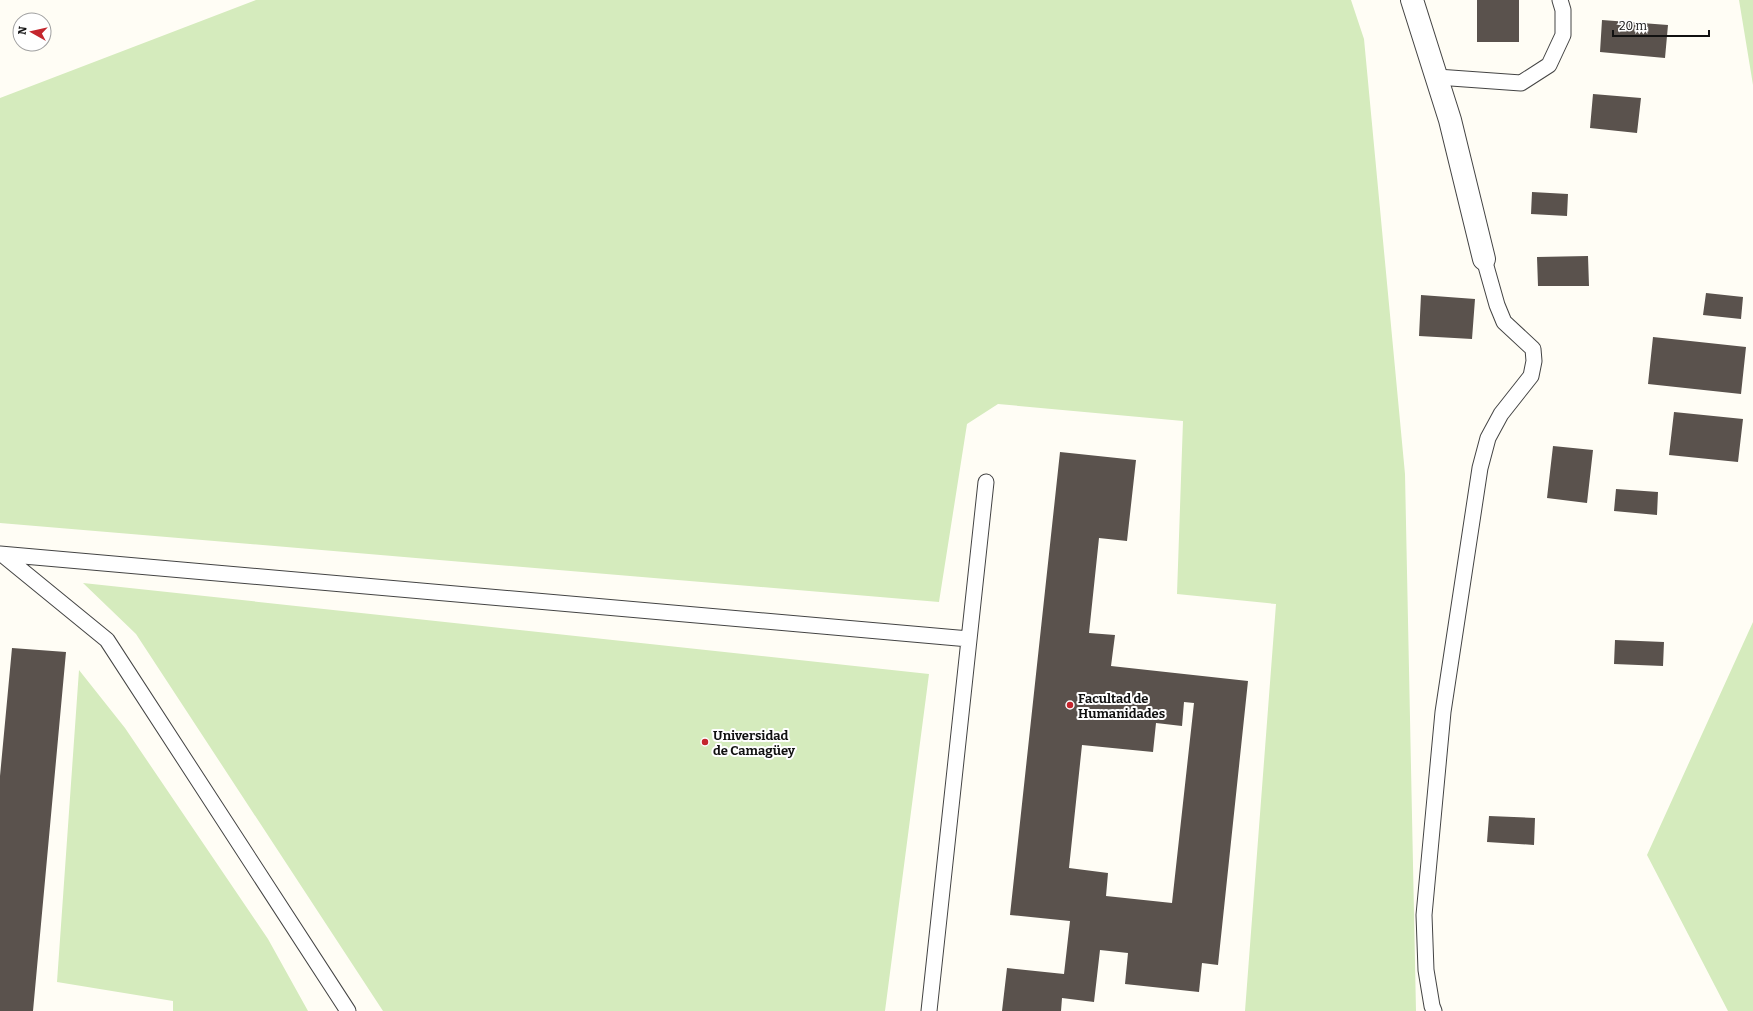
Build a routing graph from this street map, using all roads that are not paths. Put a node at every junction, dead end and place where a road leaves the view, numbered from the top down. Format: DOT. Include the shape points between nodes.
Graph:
graph roads {
  1 [pos="1412,0"];
  2 [pos="1560,0"];
  3 [pos="1437,77"];
  4 [pos="1484,259"];
  5 [pos="986,482"];
  6 [pos="2,554"];
  7 [pos="969,640"];
  8 [pos="348,1011"];
  9 [pos="929,1011"];
  10 [pos="1434,1011"];
  1 -- 3 [label="street"];
  2 -- 3 [label="lane" via="1563,10 1563,35 1549,65 1521,83"];
  3 -- 4 [label="street"];
  4 -- 10 [label="lane" via="1504,322 1533,349 1534,361 1531,376 1501,414 1488,438 1480,468 1443,712 1424,915 1426,970"];
  5 -- 7 [label="lane"];
  6 -- 7 [label="lane"];
  6 -- 8 [label="lane" via="107,640"];
  7 -- 9 [label="lane"];
}
